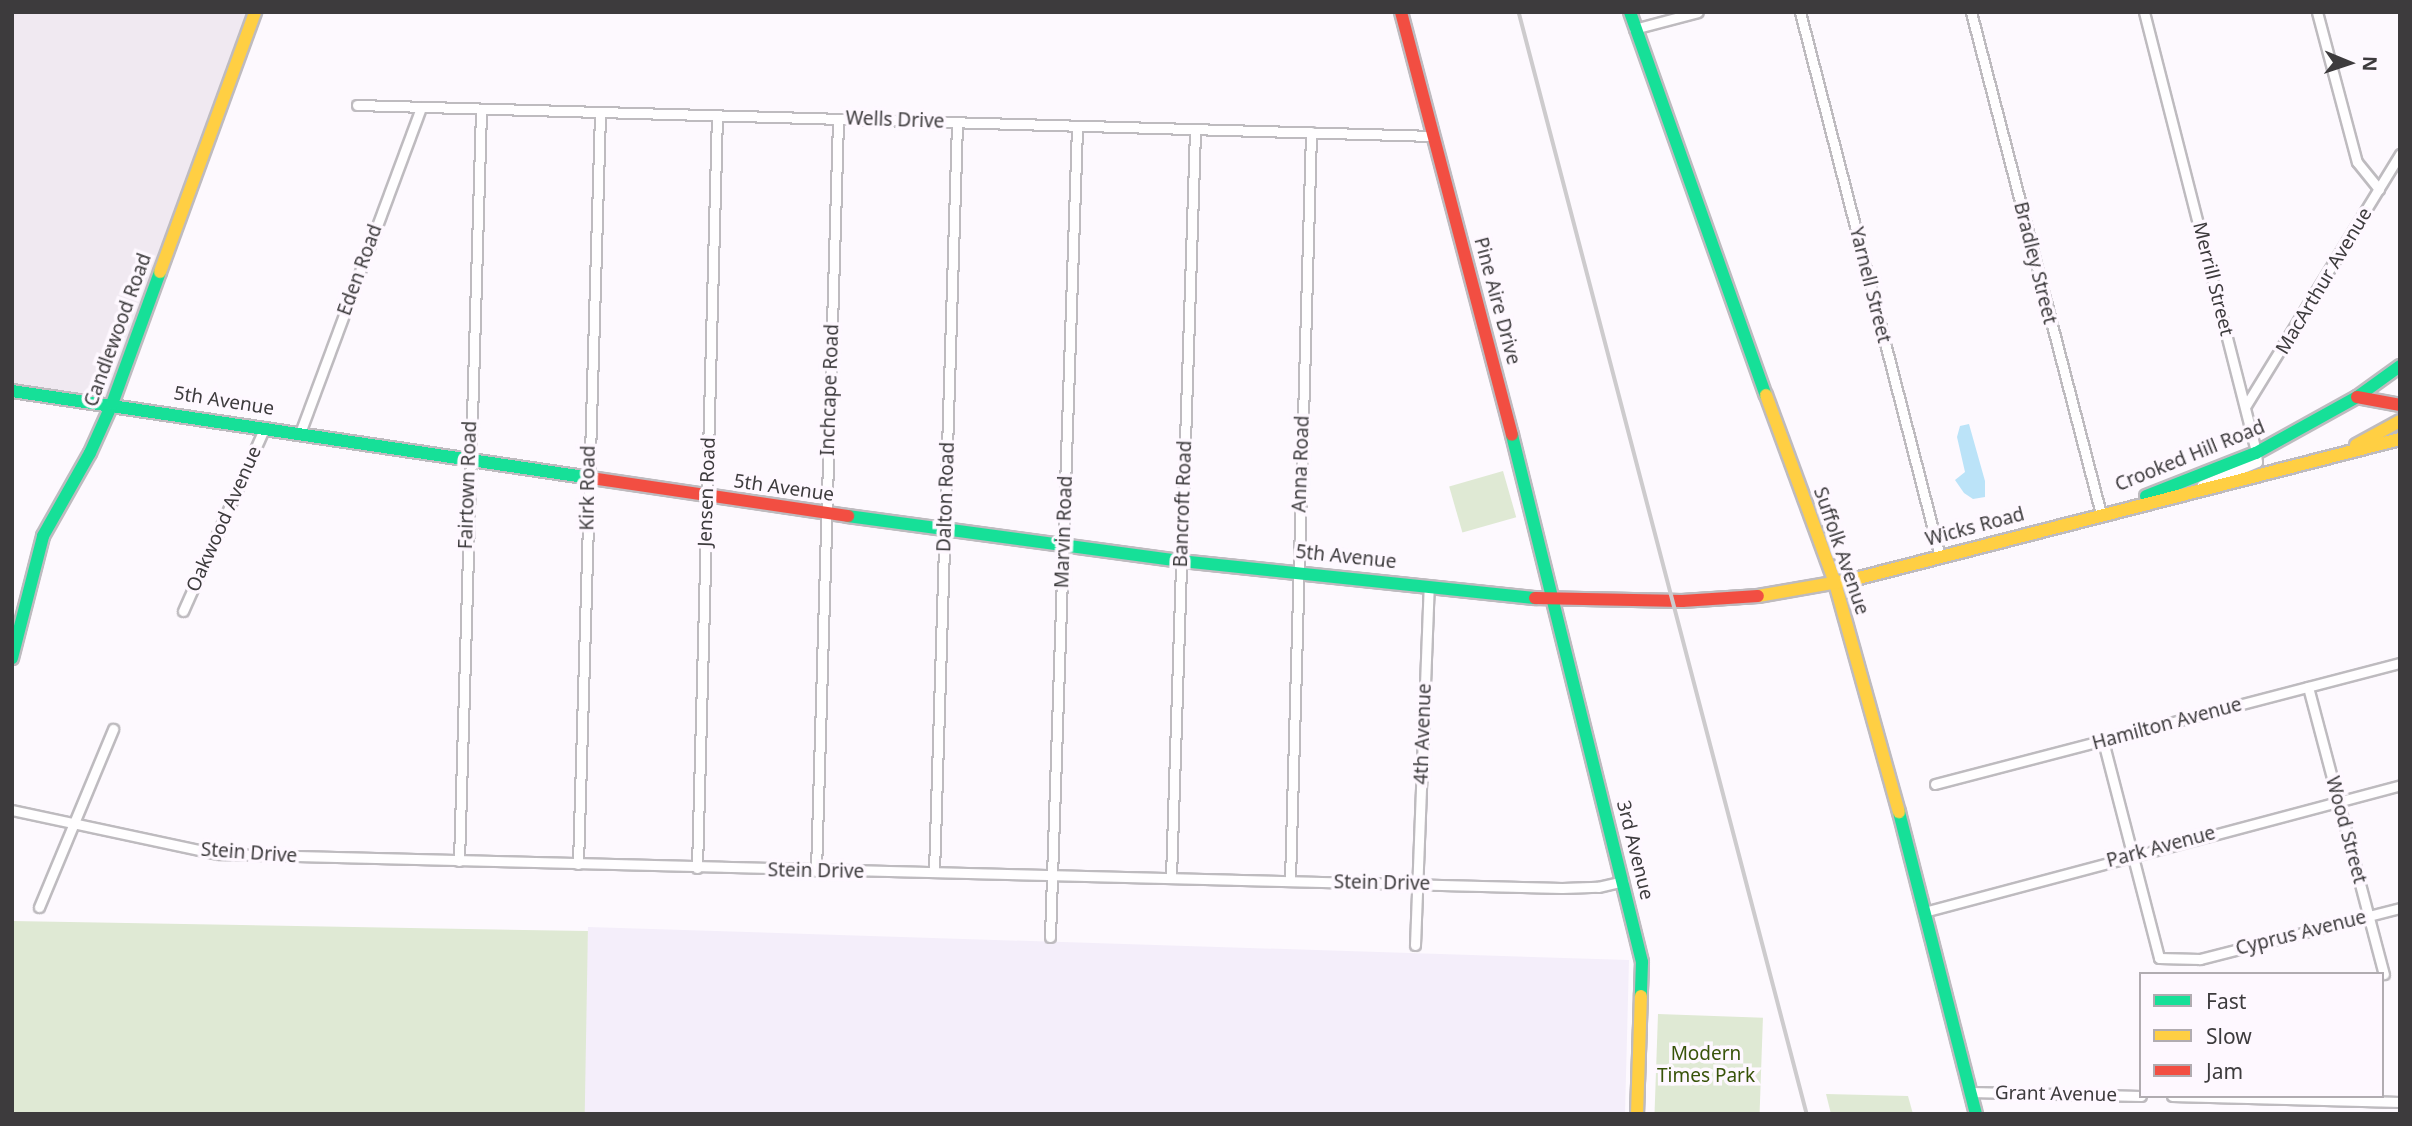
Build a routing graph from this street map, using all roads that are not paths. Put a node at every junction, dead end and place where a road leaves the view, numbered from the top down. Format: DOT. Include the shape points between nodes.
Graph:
graph roads {
  1 [pos="255,12"];
  2 [pos="1401,12"];
  3 [pos="1630,12"];
  4 [pos="1698,12"];
  5 [pos="1800,12"];
  6 [pos="1971,12"];
  7 [pos="2144,12"];
  8 [pos="2318,12"];
  9 [pos="1634,29"];
  10 [pos="357,105"];
  11 [pos="421,108"];
  12 [pos="481,110"];
  13 [pos="600,113"];
  14 [pos="717,116"];
  15 [pos="838,119"];
  16 [pos="957,122"];
  17 [pos="1077,126"];
  18 [pos="1195,129"];
  19 [pos="1311,132"];
  20 [pos="1433,136"];
  21 [pos="2400,154"];
  22 [pos="2379,188"];
  23 [pos="2400,366"];
  24 [pos="12,391"];
  25 [pos="2357,397"];
  26 [pos="112,404"];
  27 [pos="2400,405"];
  28 [pos="2245,407"];
  29 [pos="2400,421"];
  30 [pos="265,427"];
  31 [pos="300,433"];
  32 [pos="2400,439"];
  33 [pos="2256,453"];
  34 [pos="469,459"];
  35 [pos="2317,462"];
  36 [pos="588,478"];
  37 [pos="707,496"];
  38 [pos="2176,496"];
  39 [pos="827,514"];
  40 [pos="2101,514"];
  41 [pos="945,531"];
  42 [pos="1063,546"];
  43 [pos="1940,557"];
  44 [pos="1181,561"];
  45 [pos="1298,572"];
  46 [pos="1835,583"];
  47 [pos="1429,586"];
  48 [pos="1553,600"];
  49 [pos="183,611"];
  50 [pos="12,658"];
  51 [pos="2400,663"];
  52 [pos="2308,687"];
  53 [pos="113,729"];
  54 [pos="2103,741"];
  55 [pos="1935,784"];
  56 [pos="2400,785"];
  57 [pos="2339,801"];
  58 [pos="12,810"];
  59 [pos="74,823"];
  60 [pos="2131,855"];
  61 [pos="459,860"];
  62 [pos="578,864"];
  63 [pos="697,868"];
  64 [pos="816,871"];
  65 [pos="934,872"];
  66 [pos="1052,876"];
  67 [pos="1171,878"];
  68 [pos="1290,880"];
  69 [pos="1623,881"];
  70 [pos="1417,883"];
  71 [pos="38,907"];
  72 [pos="2400,908"];
  73 [pos="1924,912"];
  74 [pos="2368,916"];
  75 [pos="1050,937"];
  76 [pos="1415,945"];
  77 [pos="2385,974"];
  78 [pos="1970,1092"];
  79 [pos="2139,1096"];
  80 [pos="2248,1098"];
  81 [pos="2400,1102"];
  82 [pos="1637,1114"];
  83 [pos="1976,1114"];
  1 -- 26 [label="main road, Candlewood Road"];
  2 -- 20 [label="main road, Pine Aire Drive"];
  3 -- 9 [label="main road, Suffolk Avenue"];
  4 -- 9 [label="street"];
  5 -- 43 [label="street, Yarnell Street"];
  6 -- 40 [label="street, Bradley Street"];
  7 -- 28 [label="street, Merrill Street"];
  8 -- 22 [label="street" via="2357,162"];
  9 -- 46 [label="main road, Suffolk Avenue"];
  10 -- 11 [label="street, Wells Drive"];
  11 -- 12 [label="street, Wells Drive"];
  11 -- 31 [label="street, Eden Road"];
  12 -- 13 [label="street, Wells Drive"];
  12 -- 34 [label="street, Fairtown Road"];
  13 -- 14 [label="street, Wells Drive"];
  13 -- 36 [label="street, Kirk Road"];
  14 -- 15 [label="street, Wells Drive"];
  14 -- 37 [label="street, Jensen Road"];
  15 -- 16 [label="street, Wells Drive"];
  15 -- 39 [label="street, Inchcape Road"];
  16 -- 17 [label="street, Wells Drive"];
  16 -- 41 [label="street, Dalton Road"];
  17 -- 18 [label="street, Wells Drive"];
  17 -- 42 [label="street, Marvin Road"];
  18 -- 19 [label="street, Wells Drive"];
  18 -- 44 [label="street, Bancroft Road"];
  19 -- 20 [label="street, Wells Drive"];
  19 -- 45 [label="street, Anna Road"];
  20 -- 48 [label="main road, Pine Aire Drive"];
  21 -- 22 [label="street, MacArthur Avenue"];
  22 -- 28 [label="street, MacArthur Avenue"];
  23 -- 25 [label="main road, Crooked Hill Road"];
  24 -- 26 [label="main road, 5th Avenue"];
  25 -- 27 [label="main road"];
  25 -- 33 [label="main road, Crooked Hill Road"];
  26 -- 30 [label="main road, 5th Avenue"];
  26 -- 50 [label="main road, Candlewood Road" via="43,536"];
  28 -- 33 [label="street, Merrill Street"];
  29 -- 35 [label="main road"];
  30 -- 31 [label="main road, 5th Avenue"];
  30 -- 49 [label="street, Oakwood Avenue"];
  31 -- 34 [label="main road, 5th Avenue"];
  32 -- 35 [label="main road, Wicks Road"];
  33 -- 38 [label="street" via="2256,463"];
  33 -- 40 [label="main road, Crooked Hill Road"];
  34 -- 36 [label="main road, 5th Avenue"];
  34 -- 61 [label="street, Fairtown Road"];
  35 -- 38 [label="main road, Wicks Road"];
  36 -- 37 [label="main road, 5th Avenue"];
  36 -- 62 [label="street, Kirk Road"];
  37 -- 39 [label="main road, 5th Avenue"];
  37 -- 63 [label="street, Jensen Road"];
  38 -- 40 [label="main road, Wicks Road"];
  39 -- 41 [label="main road, 5th Avenue"];
  39 -- 64 [label="street, Inchcape Road"];
  40 -- 43 [label="main road, Wicks Road"];
  41 -- 42 [label="main road, 5th Avenue"];
  41 -- 65 [label="street, Dalton Road"];
  42 -- 44 [label="main road, 5th Avenue"];
  42 -- 66 [label="street, Marvin Road"];
  43 -- 46 [label="main road, Wicks Road"];
  44 -- 45 [label="main road, 5th Avenue"];
  44 -- 67 [label="street, Bancroft Road"];
  45 -- 47 [label="main road, 5th Avenue"];
  45 -- 68 [label="street, Anna Road"];
  46 -- 48 [label="main road, Wicks Road" via="1732,600"];
  46 -- 73 [label="main road, Suffolk Avenue"];
  47 -- 48 [label="main road, 5th Avenue"];
  47 -- 70 [label="street, 4th Avenue"];
  48 -- 69 [label="main road, 3rd Avenue"];
  51 -- 52 [label="street, Hamilton Avenue"];
  52 -- 54 [label="street, Hamilton Avenue"];
  52 -- 57 [label="street, Wood Street"];
  53 -- 59 [label="street"];
  54 -- 55 [label="street, Hamilton Avenue"];
  54 -- 60 [label="street"];
  56 -- 57 [label="street, Park Avenue"];
  57 -- 60 [label="street, Park Avenue"];
  57 -- 74 [label="street, Wood Street"];
  58 -- 59 [label="street, Stein Drive"];
  59 -- 61 [label="street, Stein Drive" via="217,854"];
  59 -- 71 [label="street"];
  60 -- 73 [label="street, Park Avenue"];
  60 -- 74 [label="street, Cyprus Avenue" via="2159,958 2200,959"];
  61 -- 62 [label="street, Stein Drive"];
  62 -- 63 [label="street, Stein Drive"];
  63 -- 64 [label="street, Stein Drive"];
  64 -- 65 [label="street, Stein Drive"];
  65 -- 66 [label="street, Stein Drive"];
  66 -- 67 [label="street, Stein Drive"];
  66 -- 75 [label="street, Marvin Road"];
  67 -- 68 [label="street, Stein Drive"];
  68 -- 70 [label="street, Stein Drive"];
  69 -- 70 [label="street, Stein Drive" via="1562,888"];
  69 -- 82 [label="main road, 3rd Avenue" via="1642,962"];
  70 -- 76 [label="street, 4th Avenue"];
  72 -- 74 [label="street, Cyprus Avenue"];
  73 -- 78 [label="main road, Suffolk Avenue"];
  74 -- 77 [label="street, Wood Street"];
  78 -- 79 [label="street, Grant Avenue"];
  78 -- 83 [label="main road, Suffolk Avenue"];
  80 -- 81 [label="street"];
}
